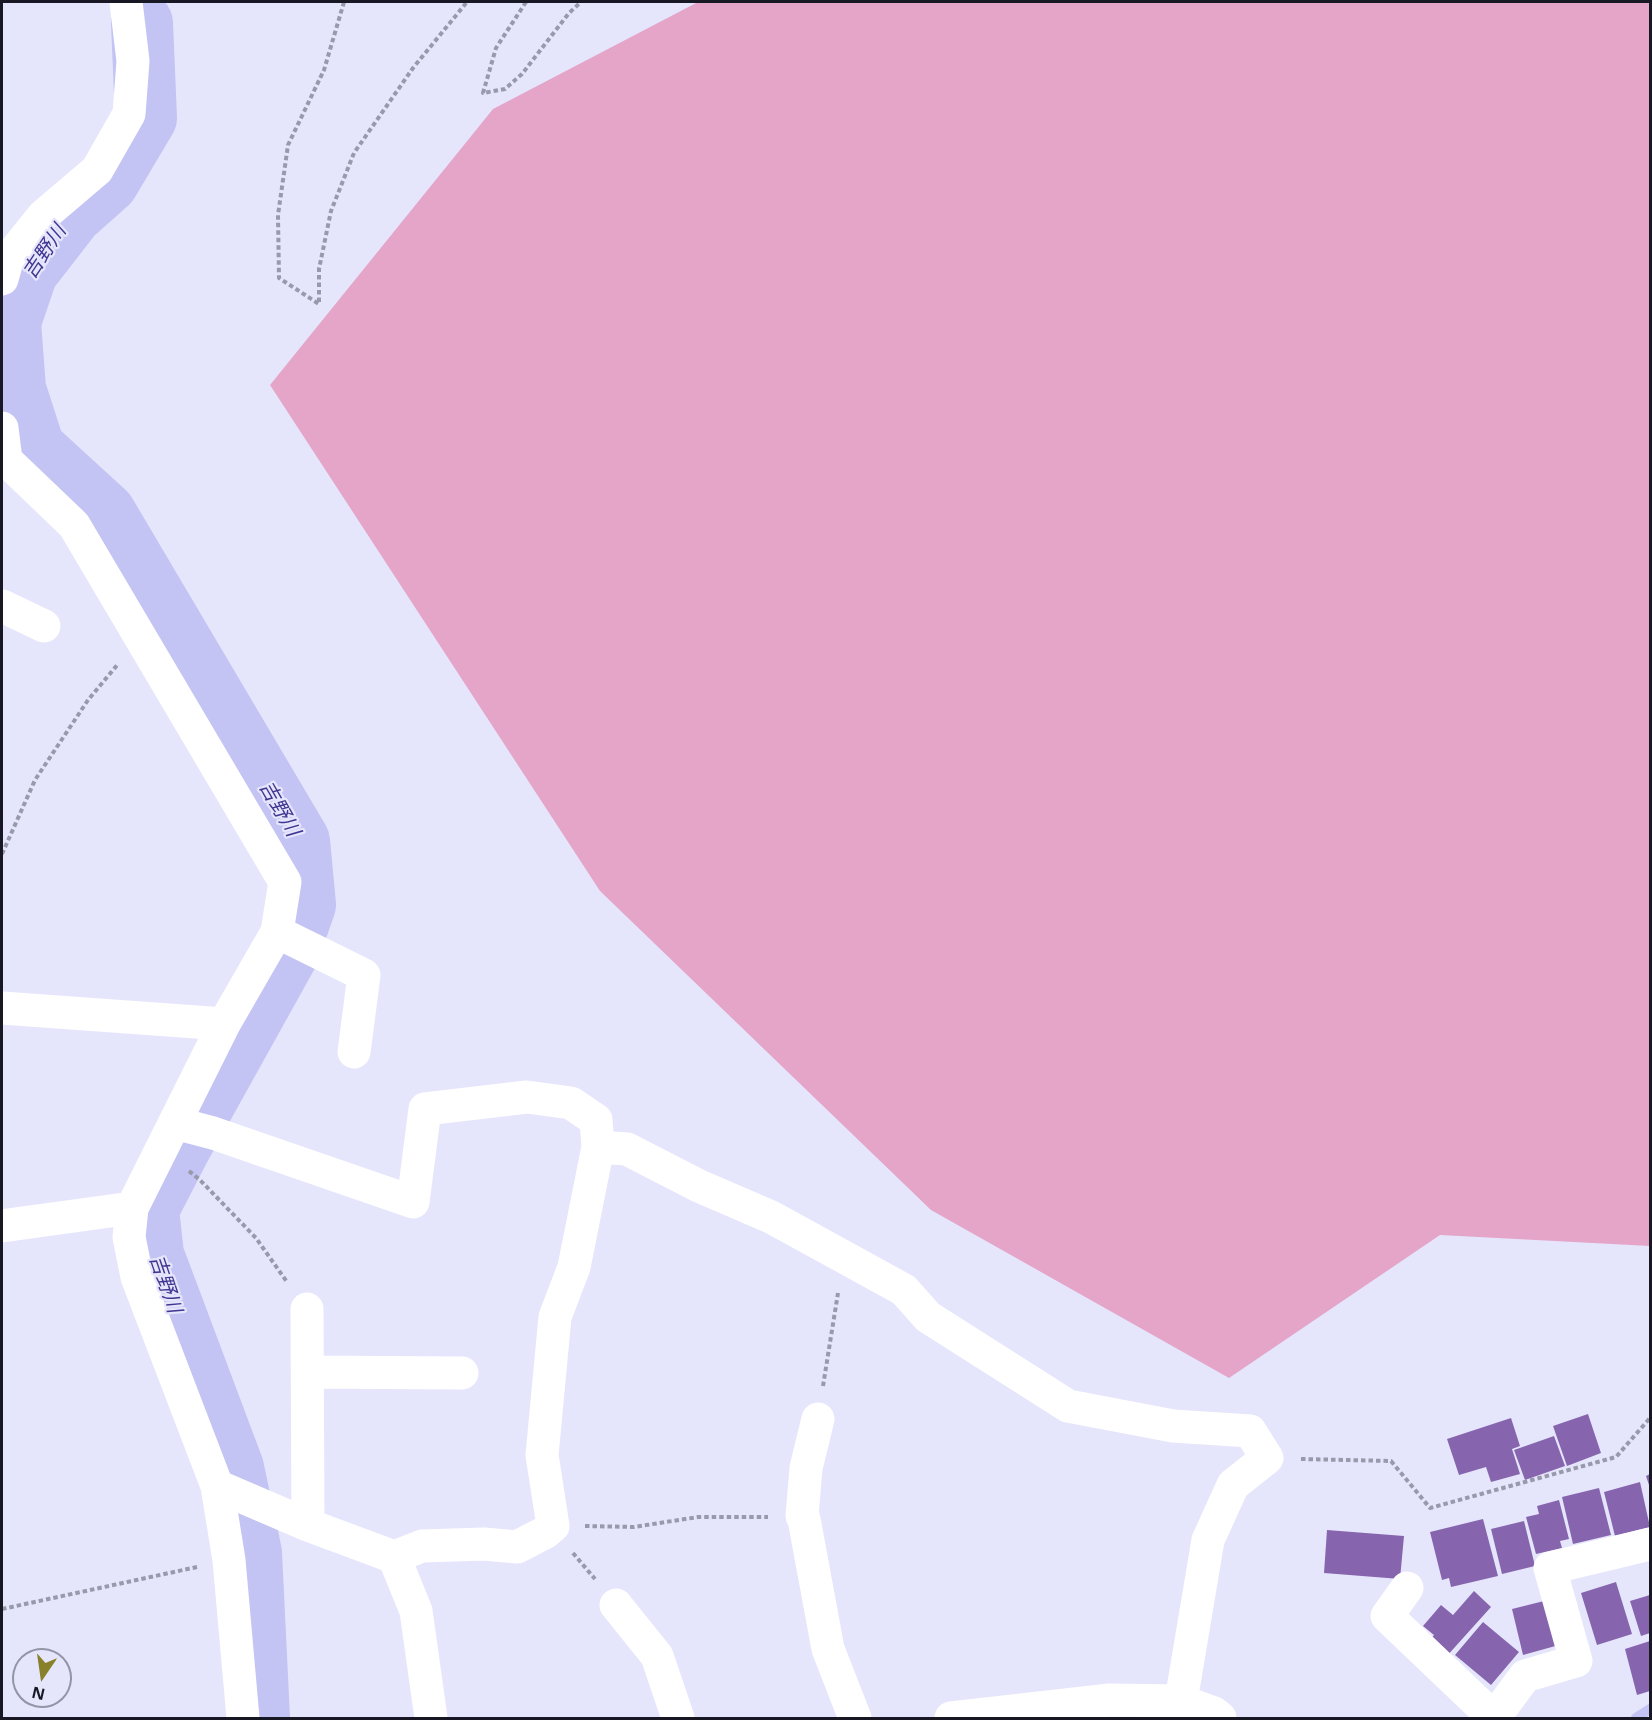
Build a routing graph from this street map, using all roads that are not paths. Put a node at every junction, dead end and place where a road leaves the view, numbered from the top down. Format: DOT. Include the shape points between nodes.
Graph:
graph roads {
  1 [pos="126,2"];
  2 [pos="2,279"];
  3 [pos="2,428"];
  4 [pos="4,476"];
  5 [pos="2,606"];
  6 [pos="44,626"];
  7 [pos="277,932"];
  8 [pos="2,1008"];
  9 [pos="224,1024"];
  10 [pos="354,1052"];
  11 [pos="175,1123"];
  12 [pos="598,1147"];
  13 [pos="132,1208"];
  14 [pos="2,1226"];
  15 [pos="307,1309"];
  16 [pos="308,1372"];
  17 [pos="462,1372"];
  18 [pos="818,1419"];
  19 [pos="232,1492"];
  20 [pos="308,1526"];
  21 [pos="1650,1544"];
  22 [pos="394,1557"];
  23 [pos="1407,1588"];
  24 [pos="616,1605"];
  25 [pos="1181,1701"];
  26 [pos="243,1719"];
  27 [pos="431,1719"];
  28 [pos="678,1719"];
  29 [pos="855,1719"];
  30 [pos="951,1719"];
  31 [pos="1220,1719"];
  32 [pos="1494,1719"];
  1 -- 2 [label="street" via="134,61 129,114 96,170 44,216 7,261"];
  3 -- 4 [label="street"];
  4 -- 7 [label="street" via="74,525 285,882"];
  5 -- 6 [label="street"];
  7 -- 9 [label="street"];
  7 -- 10 [label="street" via="364,975"];
  8 -- 9 [label="street"];
  9 -- 11 [label="street"];
  11 -- 12 [label="street" via="413,1202 425,1109 527,1097 571,1102 596,1119"];
  11 -- 13 [label="street"];
  12 -- 22 [label="street" via="574,1267 555,1317 542,1455 547,1530 517,1547 422,1546"];
  12 -- 25 [label="street" via="627,1149 771,1217 904,1290 928,1317 1068,1406 1173,1426 1250,1431 1267,1458 1233,1485 1208,1540"];
  13 -- 14 [label="street"];
  13 -- 19 [label="street" via="129,1237 137,1277"];
  15 -- 16 [label="street"];
  16 -- 17 [label="street"];
  16 -- 20 [label="street"];
  18 -- 29 [label="street" via="806,1468 802,1516 828,1649"];
  19 -- 20 [label="street"];
  19 -- 26 [label="street" via="229,1560"];
  20 -- 22 [label="street"];
  21 -- 32 [label="street" via="1550,1568 1576,1661 1525,1676"];
  22 -- 27 [label="street" via="416,1611"];
  23 -- 32 [label="street" via="1387,1616"];
  24 -- 28 [label="street" via="657,1656"];
  25 -- 30 [label="street" via="1110,1700"];
  25 -- 31 [label="street"];
}
